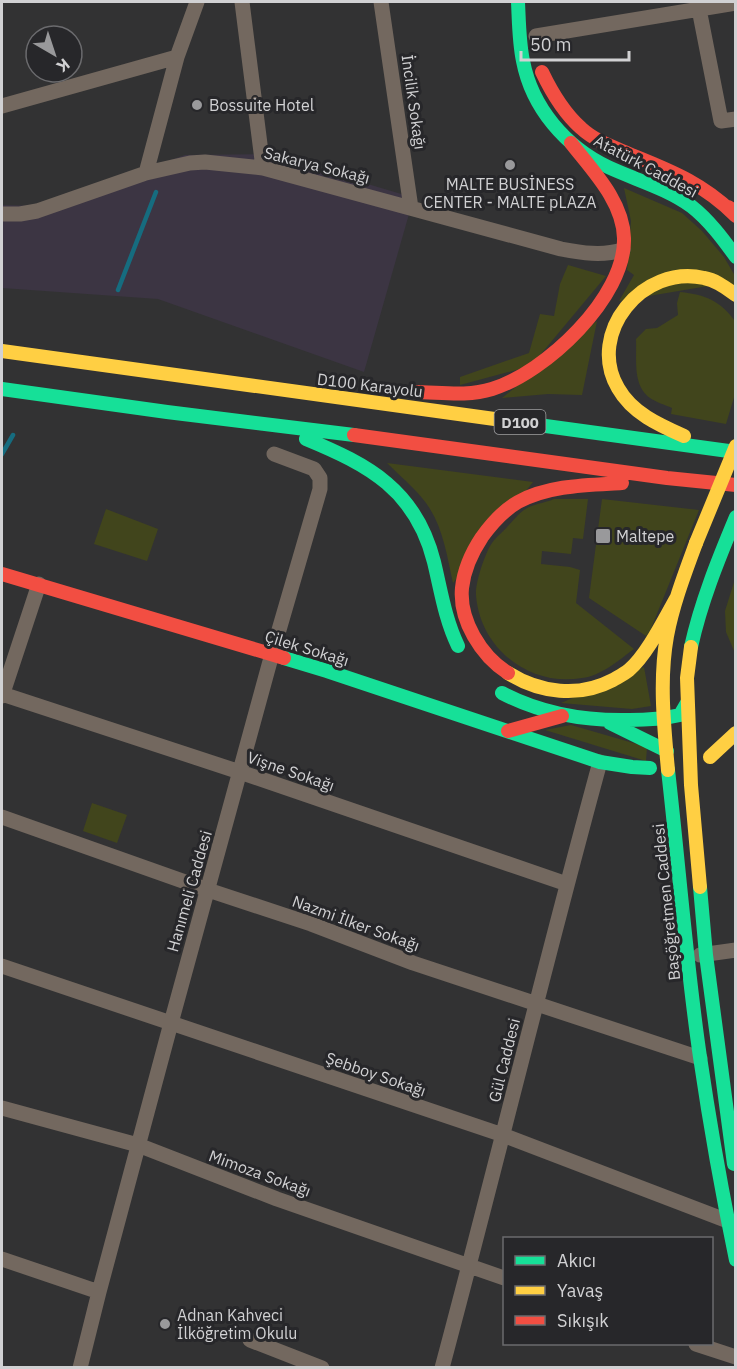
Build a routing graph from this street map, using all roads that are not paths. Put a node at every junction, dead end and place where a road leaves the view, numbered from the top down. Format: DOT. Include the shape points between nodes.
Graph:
graph roads {
  1 [pos="197,2"];
  2 [pos="242,2"];
  3 [pos="381,2"];
  4 [pos="518,2"];
  5 [pos="735,3"];
  6 [pos="699,9"];
  7 [pos="536,35"];
  8 [pos="177,57"];
  9 [pos="540,63"];
  10 [pos="2,106"];
  11 [pos="728,120"];
  12 [pos="571,143"];
  13 [pos="263,168"];
  14 [pos="146,172"];
  15 [pos="411,208"];
  16 [pos="733,211"];
  17 [pos="2,214"];
  18 [pos="624,250"];
  19 [pos="735,257"];
  20 [pos="735,295"];
  21 [pos="2,351"];
  22 [pos="2,389"];
  23 [pos="303,394"];
  24 [pos="271,425"];
  25 [pos="735,446"];
  26 [pos="716,449"];
  27 [pos="735,452"];
  28 [pos="274,454"];
  29 [pos="668,478"];
  30 [pos="735,484"];
  31 [pos="735,517"];
  32 [pos="2,574"];
  33 [pos="39,584"];
  34 [pos="677,597"];
  35 [pos="272,654"];
  36 [pos="468,660"];
  37 [pos="493,686"];
  38 [pos="2,695"];
  39 [pos="687,704"];
  40 [pos="562,716"];
  41 [pos="664,719"];
  42 [pos="606,721"];
  43 [pos="508,731"];
  44 [pos="735,733"];
  45 [pos="667,751"];
  46 [pos="710,757"];
  47 [pos="600,762"];
  48 [pos="650,768"];
  49 [pos="240,772"];
  50 [pos="2,819"];
  51 [pos="567,884"];
  52 [pos="208,890"];
  53 [pos="735,950"];
  54 [pos="706,955"];
  55 [pos="687,956"];
  56 [pos="2,966"];
  57 [pos="537,1004"];
  58 [pos="171,1023"];
  59 [pos="700,1058"];
  60 [pos="2,1108"];
  61 [pos="503,1135"];
  62 [pos="138,1145"];
  63 [pos="735,1176"];
  64 [pos="728,1183"];
  65 [pos="733,1230"];
  66 [pos="2,1259"];
  67 [pos="735,1260"];
  68 [pos="469,1265"];
  69 [pos="503,1278"];
  70 [pos="99,1292"];
  71 [pos="250,1340"];
  72 [pos="699,1345"];
  73 [pos="735,1357"];
  74 [pos="80,1368"];
  75 [pos="322,1368"];
  76 [pos="441,1368"];
  1 -- 8 [label="street"];
  2 -- 13 [label="street"];
  3 -- 15 [label="street, İncilik Sokağı"];
  4 -- 12 [label="main road, Atatürk Caddesi" via="525,72 545,111"];
  5 -- 6 [label="street"];
  6 -- 7 [label="street"];
  6 -- 11 [label="street"];
  8 -- 10 [label="street"];
  8 -- 14 [label="street"];
  9 -- 16 [label="main road, Atatürk Caddesi" via="549,87 585,132 684,177 714,194"];
  12 -- 18 [label="main road" via="615,206"];
  12 -- 19 [label="main road, Atatürk Caddesi" via="692,208"];
  13 -- 14 [label="street, Sakarya Sokağı" via="205,162"];
  13 -- 15 [label="street, Sakarya Sokağı"];
  14 -- 17 [label="street, Sakarya Sokağı" via="37,211"];
  15 -- 18 [label="street, Sakarya Sokağı" via="585,254"];
  18 -- 23 [label="main road" via="619,270 602,302 545,360 509,383 478,392"];
  20 -- 26 [label="main road" via="712,280 689,276 662,280 630,301 617,319 609,342 610,372 632,406 661,426"];
  21 -- 23 [label="main road, D100 Karayolu / D100"];
  22 -- 24 [label="main road, D100"];
  23 -- 26 [label="main road, D100 Karayolu / D100"];
  24 -- 29 [label="main road, D100"];
  24 -- 36 [label="main road" via="359,462 403,498 422,525 449,628"];
  25 -- 34 [label="main road, Başöğretmen Caddesi, bridge"];
  26 -- 27 [label="main road, D100 Karayolu / D100"];
  28 -- 35 [label="street, Hanımeli Caddesi" via="314,469 321,484"];
  29 -- 30 [label="main road, D100"];
  29 -- 34 [label="main road" via="551,490 527,497 492,523 475,548 462,592 474,636 494,663 524,684 564,693 585,691 629,671 649,646"];
  31 -- 39 [label="main road, Başöğretmen Caddesi" via="691,646"];
  32 -- 33 [label="main road, Çilek Sokağı"];
  33 -- 35 [label="main road, Çilek Sokağı"];
  33 -- 38 [label="street"];
  34 -- 41 [label="main road, Başöğretmen Caddesi" via="665,649"];
  35 -- 43 [label="main road, Çilek Sokağı"];
  35 -- 49 [label="street, Hanımeli Caddesi"];
  37 -- 40 [label="main road" via="515,700"];
  38 -- 49 [label="street, Vişne Sokağı"];
  39 -- 41 [label="main road" via="680,715"];
  39 -- 54 [label="main road, Başöğretmen Caddesi"];
  40 -- 42 [label="main road"];
  40 -- 43 [label="main road"];
  41 -- 42 [label="main road"];
  41 -- 45 [label="main road, Başöğretmen Caddesi"];
  42 -- 45 [label="main road"];
  43 -- 47 [label="main road, Çilek Sokağı"];
  44 -- 46 [label="main road"];
  45 -- 55 [label="main road, Başöğretmen Caddesi"];
  47 -- 48 [label="main road, Çilek Sokağı"];
  47 -- 51 [label="street, Gül Caddesi"];
  49 -- 51 [label="street, Vişne Sokağı"];
  49 -- 52 [label="street, Hanımeli Caddesi"];
  50 -- 52 [label="street, Nazmi İlker Sokağı"];
  51 -- 57 [label="street, Gül Caddesi"];
  52 -- 57 [label="street, Nazmi İlker Sokağı"];
  52 -- 58 [label="street, Hanımeli Caddesi"];
  53 -- 54 [label="street"];
  54 -- 55 [label="street"];
  54 -- 63 [label="main road, Başöğretmen Caddesi"];
  55 -- 59 [label="main road, Başöğretmen Caddesi"];
  56 -- 58 [label="street, Şebboy Sokağı"];
  57 -- 59 [label="street, Nazmi İlker Sokağı"];
  57 -- 61 [label="street, Gül Caddesi"];
  58 -- 61 [label="street, Şebboy Sokağı"];
  58 -- 62 [label="street, Hanımeli Caddesi"];
  59 -- 64 [label="main road, Başöğretmen Caddesi"];
  60 -- 62 [label="street, Mimoza Sokağı"];
  61 -- 65 [label="street, Şebboy Sokağı"];
  61 -- 68 [label="street, Gül Caddesi"];
  62 -- 68 [label="street, Mimoza Sokağı" via="277,1199"];
  62 -- 70 [label="street, Hanımeli Caddesi"];
  64 -- 65 [label="main road, Başöğretmen Caddesi"];
  65 -- 67 [label="main road, Başöğretmen Caddesi"];
  66 -- 70 [label="street"];
  68 -- 69 [label="street, Mimoza Sokağı"];
  68 -- 76 [label="street, Gül Caddesi"];
  70 -- 74 [label="street, Hanımeli Caddesi"];
  71 -- 75 [label="street"];
  72 -- 73 [label="street"];
}
